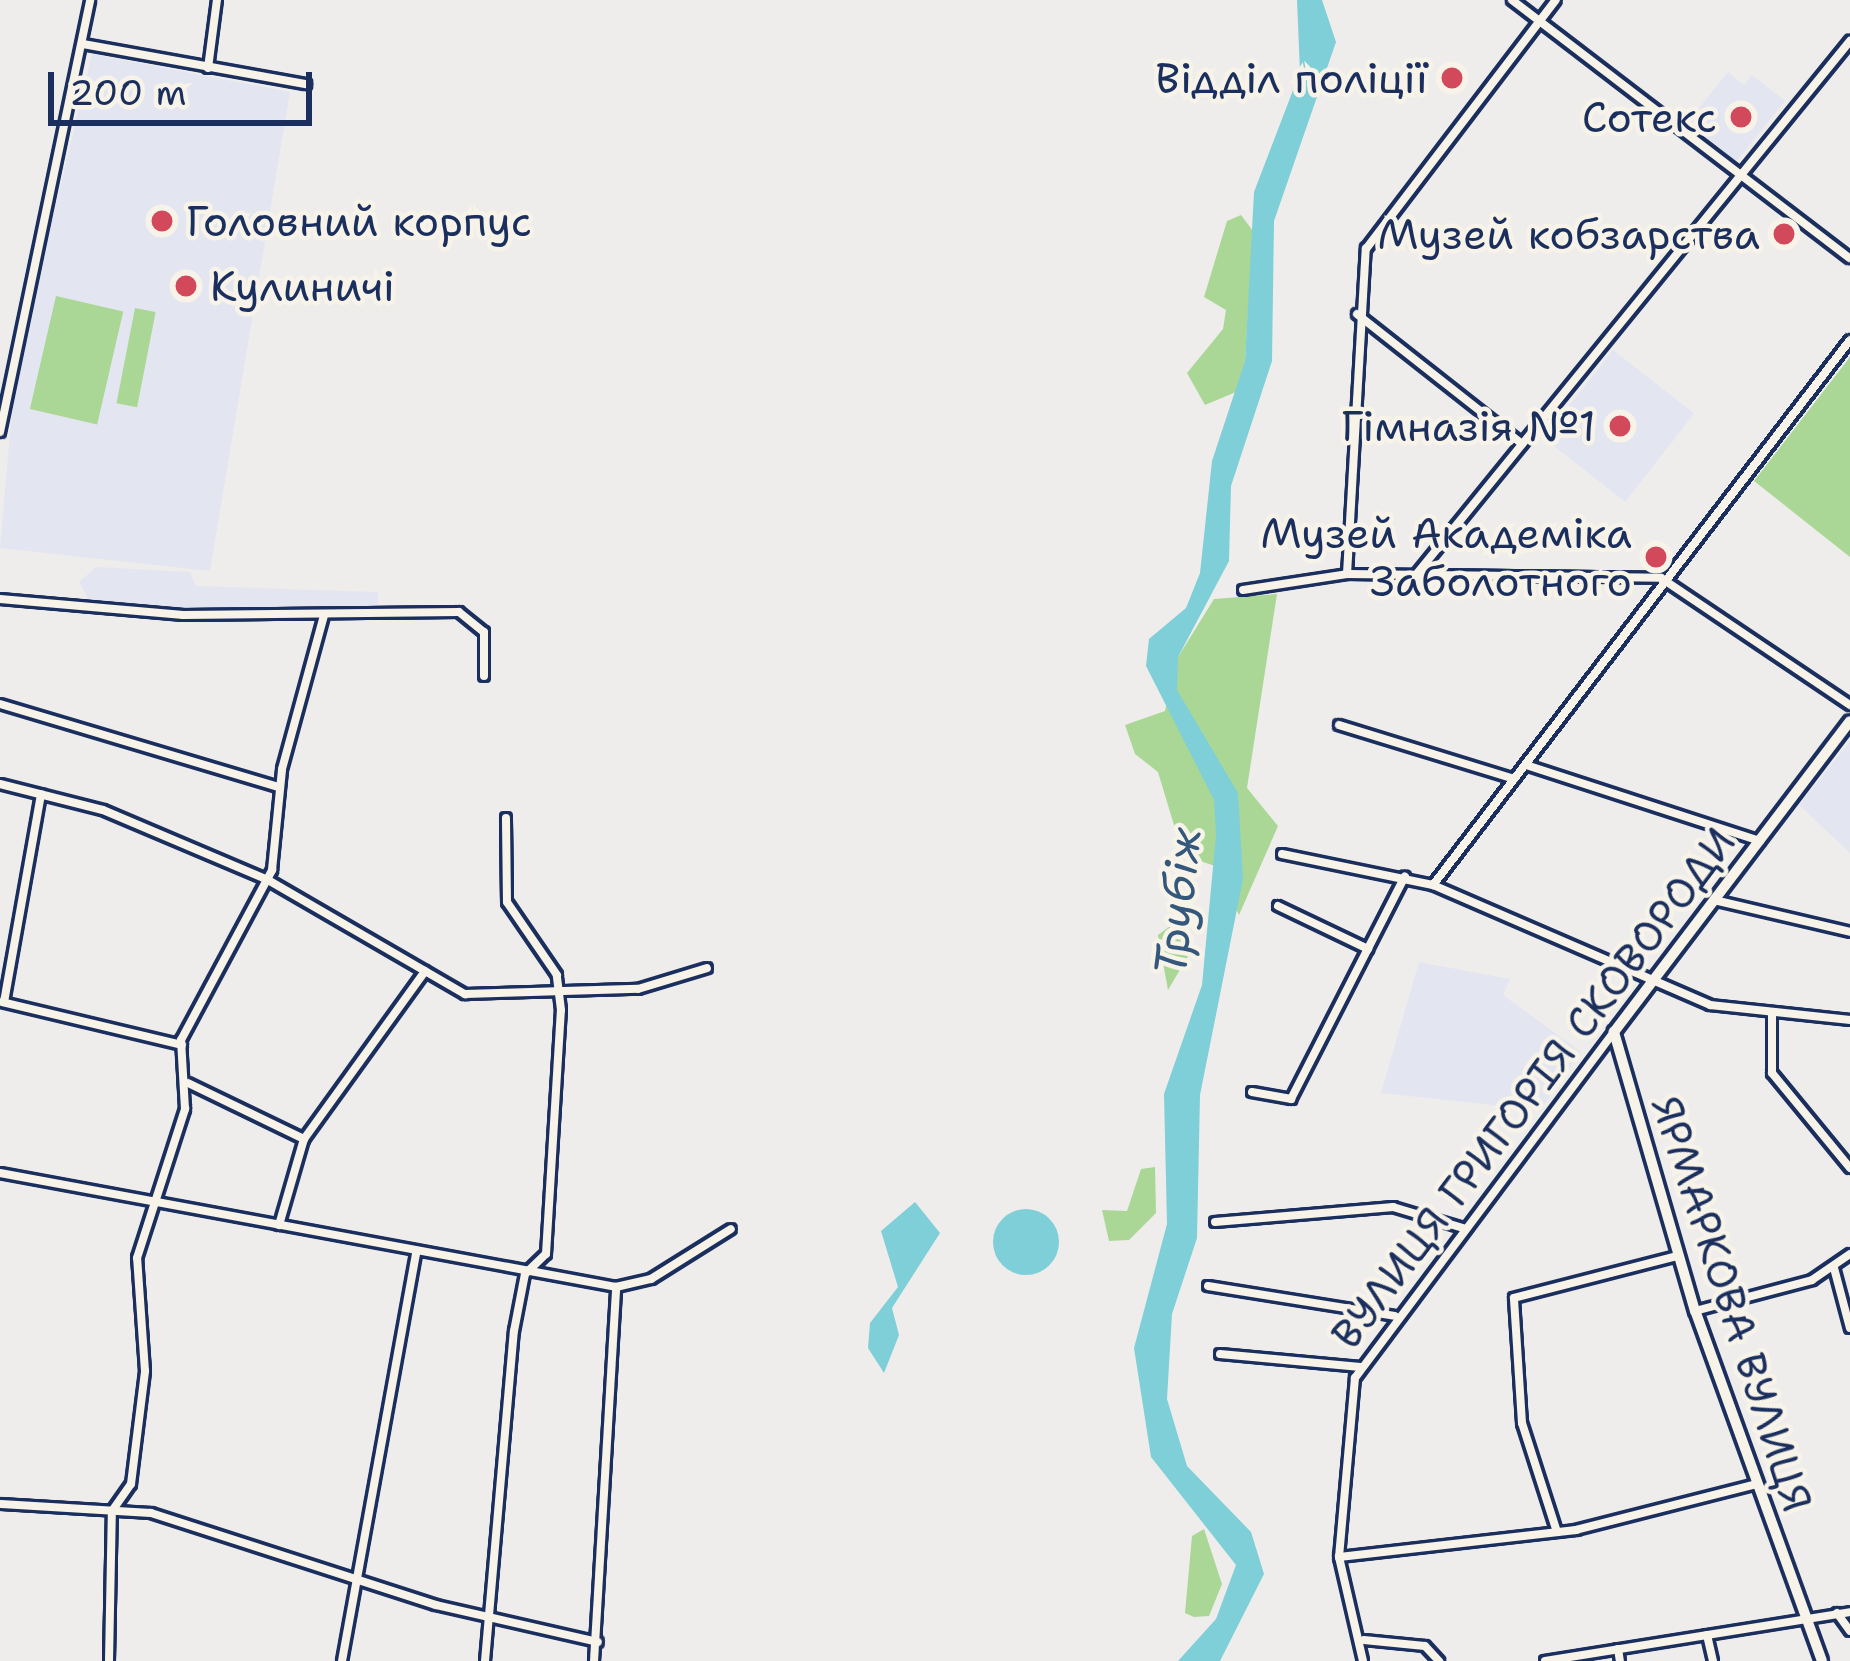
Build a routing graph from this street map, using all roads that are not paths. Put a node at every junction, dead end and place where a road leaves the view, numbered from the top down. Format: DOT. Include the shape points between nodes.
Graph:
graph roads {
  1 [pos="90,0"];
  2 [pos="217,0"];
  3 [pos="1512,0"];
  4 [pos="1556,0"];
  5 [pos="1539,22"];
  6 [pos="1850,40"];
  7 [pos="82,44"];
  8 [pos="208,68"];
  9 [pos="306,84"];
  10 [pos="1740,175"];
  11 [pos="1850,258"];
  12 [pos="1356,314"];
  13 [pos="1850,340"];
  14 [pos="0,432"];
  15 [pos="1522,444"];
  16 [pos="1347,574"];
  17 [pos="1414,576"];
  18 [pos="1670,581"];
  19 [pos="1244,590"];
  20 [pos="0,598"];
  21 [pos="324,615"];
  22 [pos="484,676"];
  23 [pos="0,704"];
  24 [pos="1850,705"];
  25 [pos="1850,721"];
  26 [pos="1339,725"];
  27 [pos="1526,765"];
  28 [pos="1514,779"];
  29 [pos="0,784"];
  30 [pos="279,787"];
  31 [pos="41,794"];
  32 [pos="506,818"];
  33 [pos="1760,841"];
  34 [pos="1282,854"];
  35 [pos="1405,876"];
  36 [pos="268,880"];
  37 [pos="1433,885"];
  38 [pos="1714,900"];
  39 [pos="1278,906"];
  40 [pos="1850,932"];
  41 [pos="1368,949"];
  42 [pos="707,968"];
  43 [pos="425,970"];
  44 [pos="1656,977"];
  45 [pos="560,990"];
  46 [pos="2,1002"];
  47 [pos="1772,1014"];
  48 [pos="1850,1020"];
  49 [pos="1614,1032"];
  50 [pos="182,1045"];
  51 [pos="188,1084"];
  52 [pos="1252,1092"];
  53 [pos="304,1139"];
  54 [pos="1850,1168"];
  55 [pos="0,1173"];
  56 [pos="155,1199"];
  57 [pos="1215,1222"];
  58 [pos="279,1226"];
  59 [pos="1463,1228"];
  60 [pos="731,1229"];
  61 [pos="416,1253"];
  62 [pos="1850,1254"];
  63 [pos="1678,1256"];
  64 [pos="1834,1268"];
  65 [pos="525,1274"];
  66 [pos="1208,1286"];
  67 [pos="616,1287"];
  68 [pos="1695,1311"];
  69 [pos="1395,1316"];
  70 [pos="1850,1328"];
  71 [pos="1220,1354"];
  72 [pos="1360,1367"];
  73 [pos="1756,1484"];
  74 [pos="0,1504"];
  75 [pos="112,1510"];
  76 [pos="1557,1532"];
  77 [pos="1339,1557"];
  78 [pos="352,1578"];
  79 [pos="1850,1612"];
  80 [pos="1836,1613"];
  81 [pos="1803,1615"];
  82 [pos="492,1619"];
  83 [pos="1850,1631"];
  84 [pos="1707,1635"];
  85 [pos="1364,1640"];
  86 [pos="598,1642"];
  87 [pos="1618,1649"];
  88 [pos="109,1661"];
  89 [pos="343,1661"];
  90 [pos="485,1661"];
  91 [pos="593,1661"];
  92 [pos="1363,1661"];
  93 [pos="1439,1661"];
  94 [pos="1545,1661"];
  95 [pos="1620,1661"];
  96 [pos="1713,1661"];
  97 [pos="1822,1661"];
  1 -- 7 [label="street"];
  2 -- 8 [label="street"];
  3 -- 5 [label="street"];
  4 -- 5 [label="street"];
  5 -- 10 [label="street"];
  5 -- 12 [label="street" via="1371,238"];
  6 -- 10 [label="street"];
  7 -- 8 [label="street"];
  7 -- 14 [label="street"];
  8 -- 9 [label="street"];
  10 -- 11 [label="street"];
  10 -- 15 [label="street"];
  12 -- 15 [label="street"];
  12 -- 16 [label="street"];
  13 -- 18 [label="street"];
  15 -- 17 [label="street"];
  16 -- 17 [label="street"];
  16 -- 19 [label="street"];
  17 -- 18 [label="street"];
  18 -- 24 [label="street"];
  18 -- 27 [label="street"];
  20 -- 21 [label="street"];
  21 -- 22 [label="street" via="465,614 484,632"];
  21 -- 30 [label="street"];
  23 -- 30 [label="street"];
  25 -- 33 [label="street, ВУЛИЦЯ ГРИГОРІЯ СКОВОРОДИ"];
  26 -- 28 [label="street"];
  27 -- 28 [label="street"];
  27 -- 33 [label="street"];
  28 -- 37 [label="street"];
  29 -- 31 [label="street"];
  30 -- 36 [label="street"];
  31 -- 36 [label="street"];
  31 -- 46 [label="street"];
  32 -- 45 [label="street" via="507,902"];
  33 -- 38 [label="street, ВУЛИЦЯ ГРИГОРІЯ СКОВОРОДИ"];
  34 -- 35 [label="street"];
  35 -- 37 [label="street"];
  35 -- 41 [label="street"];
  36 -- 43 [label="street"];
  36 -- 50 [label="street"];
  37 -- 44 [label="street"];
  38 -- 40 [label="street"];
  38 -- 44 [label="street, ВУЛИЦЯ ГРИГОРІЯ СКОВОРОДИ"];
  39 -- 41 [label="street"];
  41 -- 52 [label="street" via="1291,1099"];
  42 -- 45 [label="street" via="638,989"];
  43 -- 45 [label="street" via="472,996"];
  43 -- 53 [label="street"];
  44 -- 47 [label="street" via="1710,1005"];
  44 -- 49 [label="street, ВУЛИЦЯ ГРИГОРІЯ СКОВОРОДИ"];
  45 -- 65 [label="street" via="546,1254"];
  46 -- 50 [label="street"];
  47 -- 48 [label="street"];
  47 -- 54 [label="street" via="1772,1073"];
  49 -- 59 [label="street, ВУЛИЦЯ ГРИГОРІЯ СКОВОРОДИ"];
  49 -- 63 [label="street, ЯРМАРКОВА ВУЛИЦЯ"];
  50 -- 51 [label="street"];
  51 -- 53 [label="street"];
  51 -- 56 [label="street"];
  53 -- 58 [label="street"];
  55 -- 56 [label="street"];
  56 -- 58 [label="street"];
  56 -- 75 [label="street" via="136,1266 146,1324 137,1454"];
  57 -- 59 [label="street" via="1399,1208"];
  58 -- 61 [label="street"];
  59 -- 69 [label="street, ВУЛИЦЯ ГРИГОРІЯ СКОВОРОДИ"];
  60 -- 67 [label="street" via="652,1279"];
  61 -- 65 [label="street"];
  61 -- 78 [label="street"];
  62 -- 64 [label="street"];
  63 -- 68 [label="street, ЯРМАРКОВА ВУЛИЦЯ"];
  63 -- 76 [label="street" via="1514,1298 1524,1438"];
  64 -- 68 [label="street"];
  64 -- 70 [label="street"];
  65 -- 67 [label="street"];
  65 -- 82 [label="street"];
  66 -- 69 [label="street"];
  67 -- 86 [label="street"];
  68 -- 73 [label="street, ЯРМАРКОВА ВУЛИЦЯ"];
  69 -- 72 [label="street, ВУЛИЦЯ ГРИГОРІЯ СКОВОРОДИ"];
  71 -- 72 [label="street"];
  72 -- 77 [label="street, ВУЛИЦЯ ГРИГОРІЯ СКОВОРОДИ" via="1343,1426"];
  73 -- 76 [label="street"];
  73 -- 81 [label="street, ЯРМАРКОВА ВУЛИЦЯ"];
  74 -- 75 [label="street"];
  75 -- 78 [label="street"];
  75 -- 88 [label="street"];
  76 -- 77 [label="street"];
  77 -- 85 [label="street, ВУЛИЦЯ ГРИГОРІЯ СКОВОРОДИ"];
  78 -- 82 [label="street"];
  78 -- 89 [label="street"];
  79 -- 80 [label="street"];
  80 -- 81 [label="street"];
  80 -- 83 [label="street"];
  81 -- 84 [label="street"];
  81 -- 97 [label="street, ЯРМАРКОВА ВУЛИЦЯ"];
  82 -- 86 [label="street"];
  82 -- 90 [label="street"];
  84 -- 87 [label="street"];
  84 -- 96 [label="street"];
  85 -- 92 [label="street, ВУЛИЦЯ ГРИГОРІЯ СКОВОРОДИ"];
  85 -- 93 [label="street" via="1425,1646"];
  86 -- 91 [label="street"];
  87 -- 94 [label="street"];
  87 -- 95 [label="street"];
}
